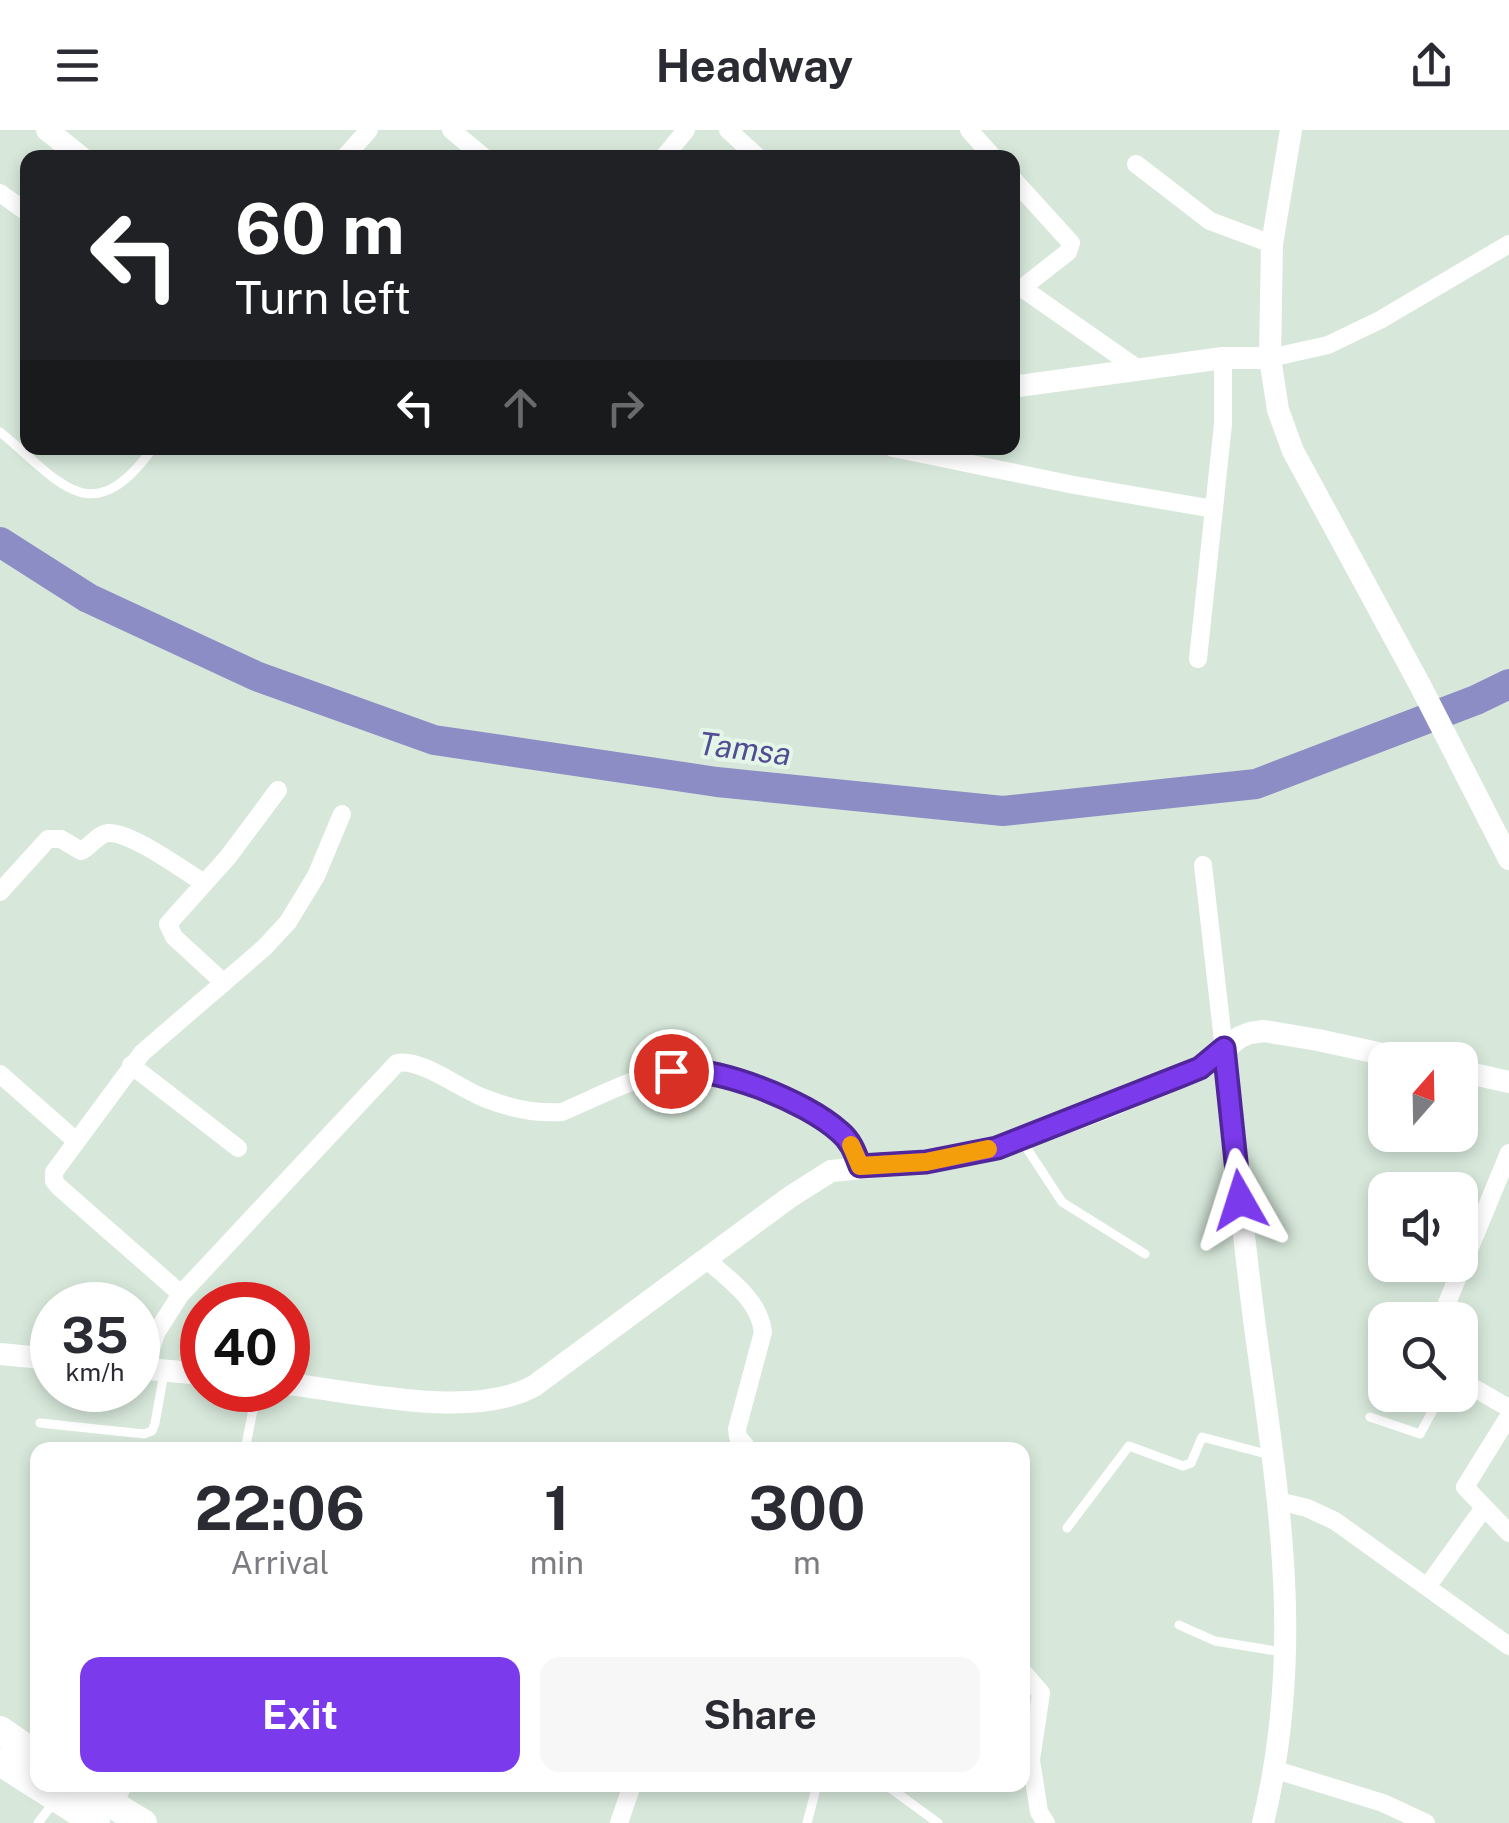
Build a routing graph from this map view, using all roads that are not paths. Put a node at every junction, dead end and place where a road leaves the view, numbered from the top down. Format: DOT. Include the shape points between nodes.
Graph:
graph roads {
  1 [pos="47,130"];
  2 [pos="369,130"];
  3 [pos="452,130"];
  4 [pos="686,130"];
  5 [pos="728,130"];
  6 [pos="969,130"];
  7 [pos="1284,133"];
  8 [pos="72,150"];
  9 [pos="351,150"];
  10 [pos="476,150"];
  11 [pos="670,150"];
  12 [pos="750,150"];
  13 [pos="987,150"];
  14 [pos="1136,164"];
  15 [pos="1020,187"];
  16 [pos="1272,244"];
  17 [pos="1509,244"];
  18 [pos="1223,358"];
  19 [pos="1270,358"];
  20 [pos="1138,370"];
  21 [pos="1020,386"];
  22 [pos="0,432"];
  23 [pos="20,448"];
  24 [pos="28,455"];
  25 [pos="147,455"];
  26 [pos="927,455"];
  27 [pos="1214,509"];
  28 [pos="1198,659"];
  29 [pos="278,790"];
  30 [pos="342,814"];
  31 [pos="1509,859"];
  32 [pos="1204,865"];
  33 [pos="204,883"];
  34 [pos="0,892"];
  35 [pos="224,983"];
  36 [pos="1224,1048"];
  37 [pos="1368,1052"];
  38 [pos="132,1066"];
  39 [pos="0,1074"];
  40 [pos="1478,1075"];
  41 [pos="1509,1082"];
  42 [pos="1021,1139"];
  43 [pos="75,1140"];
  44 [pos="238,1148"];
  45 [pos="1509,1154"];
  46 [pos="860,1166"];
  47 [pos="1145,1254"];
  48 [pos="706,1259"];
  49 [pos="192,1282"];
  50 [pos="180,1293"];
  51 [pos="180,1296"];
  52 [pos="1447,1302"];
  53 [pos="160,1327"];
  54 [pos="0,1354"];
  55 [pos="30,1357"];
  56 [pos="310,1387"];
  57 [pos="1478,1390"];
  58 [pos="1509,1408"];
  59 [pos="151,1412"];
  60 [pos="253,1412"];
  61 [pos="1432,1412"];
  62 [pos="1509,1416"];
  63 [pos="1370,1418"];
  64 [pos="40,1423"];
  65 [pos="247,1442"];
  66 [pos="742,1442"];
  67 [pos="1272,1456"];
  68 [pos="1279,1501"];
  69 [pos="1483,1509"];
  70 [pos="1067,1528"];
  71 [pos="1509,1534"];
  72 [pos="1427,1587"];
  73 [pos="1179,1625"];
  74 [pos="1509,1646"];
  75 [pos="1287,1653"];
  76 [pos="1030,1680"];
  77 [pos="0,1730"];
  78 [pos="30,1751"];
  79 [pos="0,1762"];
  80 [pos="1276,1770"];
  81 [pos="30,1775"];
  82 [pos="68,1792"];
  83 [pos="630,1792"];
  84 [pos="814,1792"];
  85 [pos="896,1792"];
  86 [pos="113,1806"];
  87 [pos="38,1823"];
  88 [pos="143,1823"];
  89 [pos="619,1823"];
  90 [pos="807,1823"];
  91 [pos="938,1823"];
  92 [pos="1046,1823"];
  93 [pos="1263,1823"];
  94 [pos="1426,1823"];
  1 -- 8 [label="street"];
  2 -- 9 [label="street"];
  3 -- 10 [label="street"];
  4 -- 11 [label="street"];
  5 -- 12 [label="street"];
  6 -- 13 [label="street"];
  7 -- 16 [label="street"];
  14 -- 16 [label="street" via="1210,221"];
  15 -- 20 [label="street" via="1071,243 1022,288"];
  16 -- 19 [label="street"];
  17 -- 19 [label="street" via="1328,345"];
  18 -- 19 [label="street"];
  18 -- 20 [label="street"];
  18 -- 27 [label="street" via="1226,392"];
  19 -- 31 [label="street" via="1293,451"];
  20 -- 21 [label="street"];
  22 -- 23 [label="lane"];
  24 -- 25 [label="lane" via="87,496 120,484"];
  26 -- 27 [label="street"];
  27 -- 28 [label="street"];
  29 -- 33 [label="street"];
  30 -- 35 [label="street" via="297,910"];
  32 -- 36 [label="street"];
  33 -- 34 [label="street" via="130,839 103,833 82,850 48,839"];
  33 -- 35 [label="street" via="168,928"];
  35 -- 38 [label="street"];
  36 -- 37 [label="street" via="1264,1031"];
  36 -- 42 [label="street" via="1190,1072"];
  36 -- 67 [label="street"];
  38 -- 43 [label="street"];
  38 -- 44 [label="street"];
  39 -- 43 [label="street"];
  40 -- 41 [label="street"];
  42 -- 46 [label="street" via="926,1162"];
  42 -- 47 [label="lane" via="1062,1202"];
  43 -- 50 [label="street" via="54,1181"];
  45 -- 52 [label="street"];
  46 -- 48 [label="street" via="830,1171"];
  46 -- 49 [label="street" via="846,1137 826,1122 712,1072 657,1074 550,1113 500,1104 406,1061 388,1070"];
  48 -- 56 [label="street" via="516,1396 444,1402"];
  48 -- 66 [label="street" via="762,1319 738,1429"];
  51 -- 53 [label="street"];
  54 -- 55 [label="street"];
  57 -- 58 [label="street"];
  59 -- 64 [label="lane" via="152,1431 144,1434"];
  60 -- 65 [label="lane"];
  61 -- 63 [label="lane" via="1420,1434"];
  62 -- 69 [label="street" via="1466,1482"];
  67 -- 68 [label="street"];
  67 -- 70 [label="lane" via="1202,1438 1183,1466 1130,1446"];
  68 -- 72 [label="street" via="1335,1521"];
  68 -- 75 [label="street"];
  69 -- 71 [label="street"];
  69 -- 72 [label="street"];
  72 -- 74 [label="street"];
  73 -- 75 [label="lane" via="1214,1641"];
  75 -- 80 [label="street"];
  76 -- 92 [label="street" via="1041,1692 1031,1760"];
  77 -- 78 [label="highway"];
  79 -- 81 [label="highway"];
  80 -- 93 [label="street"];
  80 -- 94 [label="street"];
  82 -- 86 [label="highway"];
  82 -- 87 [label="lane"];
  83 -- 89 [label="street"];
  84 -- 90 [label="lane"];
  85 -- 91 [label="lane"];
  86 -- 88 [label="highway"];
}
